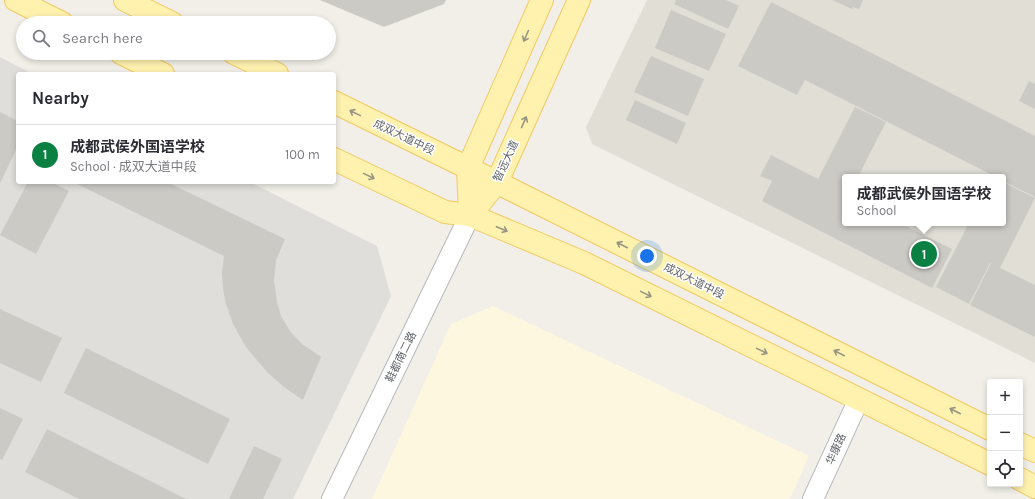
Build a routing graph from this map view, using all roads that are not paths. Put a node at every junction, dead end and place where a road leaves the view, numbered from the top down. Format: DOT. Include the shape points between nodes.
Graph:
graph roads {
  1 [pos="16,0"];
  2 [pos="126,0"];
  3 [pos="542,0"];
  4 [pos="579,0"];
  5 [pos="48,16"];
  6 [pos="158,16"];
  7 [pos="135,60"];
  8 [pos="248,60"];
  9 [pos="159,72"];
  10 [pos="273,72"];
  11 [pos="336,103"];
  12 [pos="336,159"];
  13 [pos="468,168"];
  14 [pos="497,182"];
  15 [pos="470,215"];
  16 [pos="859,399"];
  17 [pos="987,427"];
  18 [pos="1023,445"];
  19 [pos="1035,451"];
  20 [pos="987,463"];
  21 [pos="1023,480"];
  22 [pos="1035,486"];
  23 [pos="332,499"];
  24 [pos="813,499"];
  1 -- 5 [label="main road"];
  2 -- 6 [label="main road"];
  3 -- 13 [label="main road, one-way"];
  14 -- 4 [label="main road, 智远大道, one-way"];
  7 -- 9 [label="main road"];
  8 -- 10 [label="main road"];
  13 -- 11 [label="main road, 成双大道中段, one-way"];
  12 -- 15 [label="main road, one-way" via="445,212"];
  13 -- 14 [label="main road, 成双大道中段"];
  13 -- 15 [label="main road"];
  14 -- 15 [label="main road, 智远大道"];
  17 -- 14 [label="main road, 成双大道中段, one-way"];
  15 -- 16 [label="main road, one-way" via="584,263"];
  15 -- 23 [label="street, 鞋都南二路"];
  16 -- 20 [label="main road"];
  16 -- 24 [label="street, 华康路"];
  18 -- 19 [label="main road"];
  21 -- 22 [label="main road"];
}
